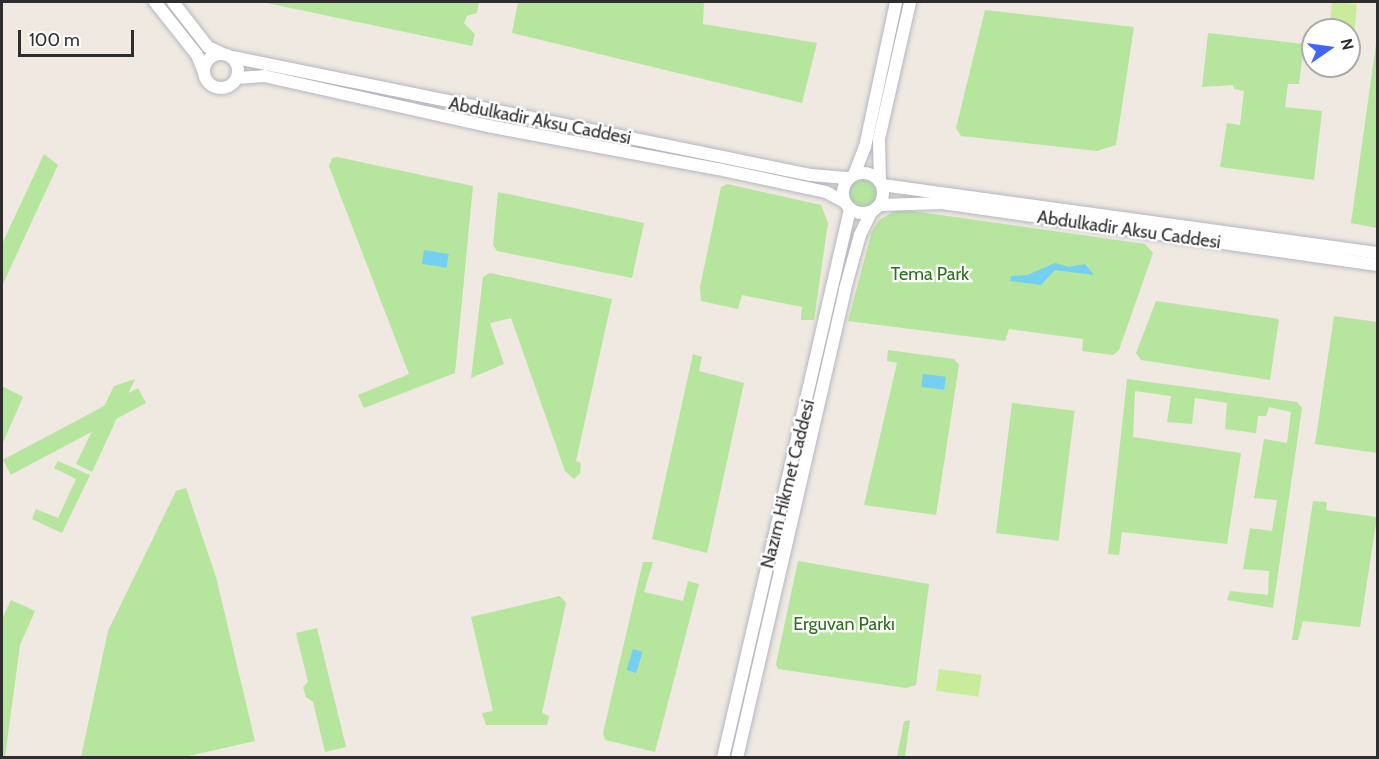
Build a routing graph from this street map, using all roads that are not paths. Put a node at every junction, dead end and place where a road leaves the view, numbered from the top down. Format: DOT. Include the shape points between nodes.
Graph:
graph roads {
  1 [pos="155,2"];
  2 [pos="173,2"];
  3 [pos="896,2"];
  4 [pos="910,2"];
  5 [pos="226,55"];
  6 [pos="204,72"];
  7 [pos="237,78"];
  8 [pos="851,176"];
  9 [pos="881,183"];
  10 [pos="847,206"];
  11 [pos="876,209"];
  12 [pos="1377,253"];
  13 [pos="1377,266"];
  14 [pos="723,758"];
  15 [pos="737,758"];
  1 -- 6 [label="main road"];
  2 -- 5 [label="main road, Abdulkadir Aksu Caddesi" via="208,46"];
  3 -- 8 [label="main road" via="865,147"];
  4 -- 9 [label="main road" via="879,139"];
  5 -- 6 [label="main road" via="206,61"];
  5 -- 7 [label="main road" via="238,66"];
  5 -- 8 [label="main road, Abdulkadir Aksu Caddesi" via="811,175"];
  6 -- 7 [label="main road" via="208,83 218,88 230,86"];
  7 -- 10 [label="main road, Abdulkadir Aksu Caddesi" via="264,76 488,126 718,169 826,192"];
  8 -- 9 [label="main road" via="865,173"];
  8 -- 10 [label="main road" via="843,189"];
  9 -- 11 [label="main road"];
  9 -- 12 [label="main road, Abdulkadir Aksu Caddesi"];
  10 -- 11 [label="main road"];
  10 -- 14 [label="main road, Nazım Hikmet Caddesi"];
  11 -- 13 [label="main road, Abdulkadir Aksu Caddesi" via="942,203"];
  11 -- 15 [label="main road, Nazım Hikmet Caddesi" via="860,235 845,289"];
}
